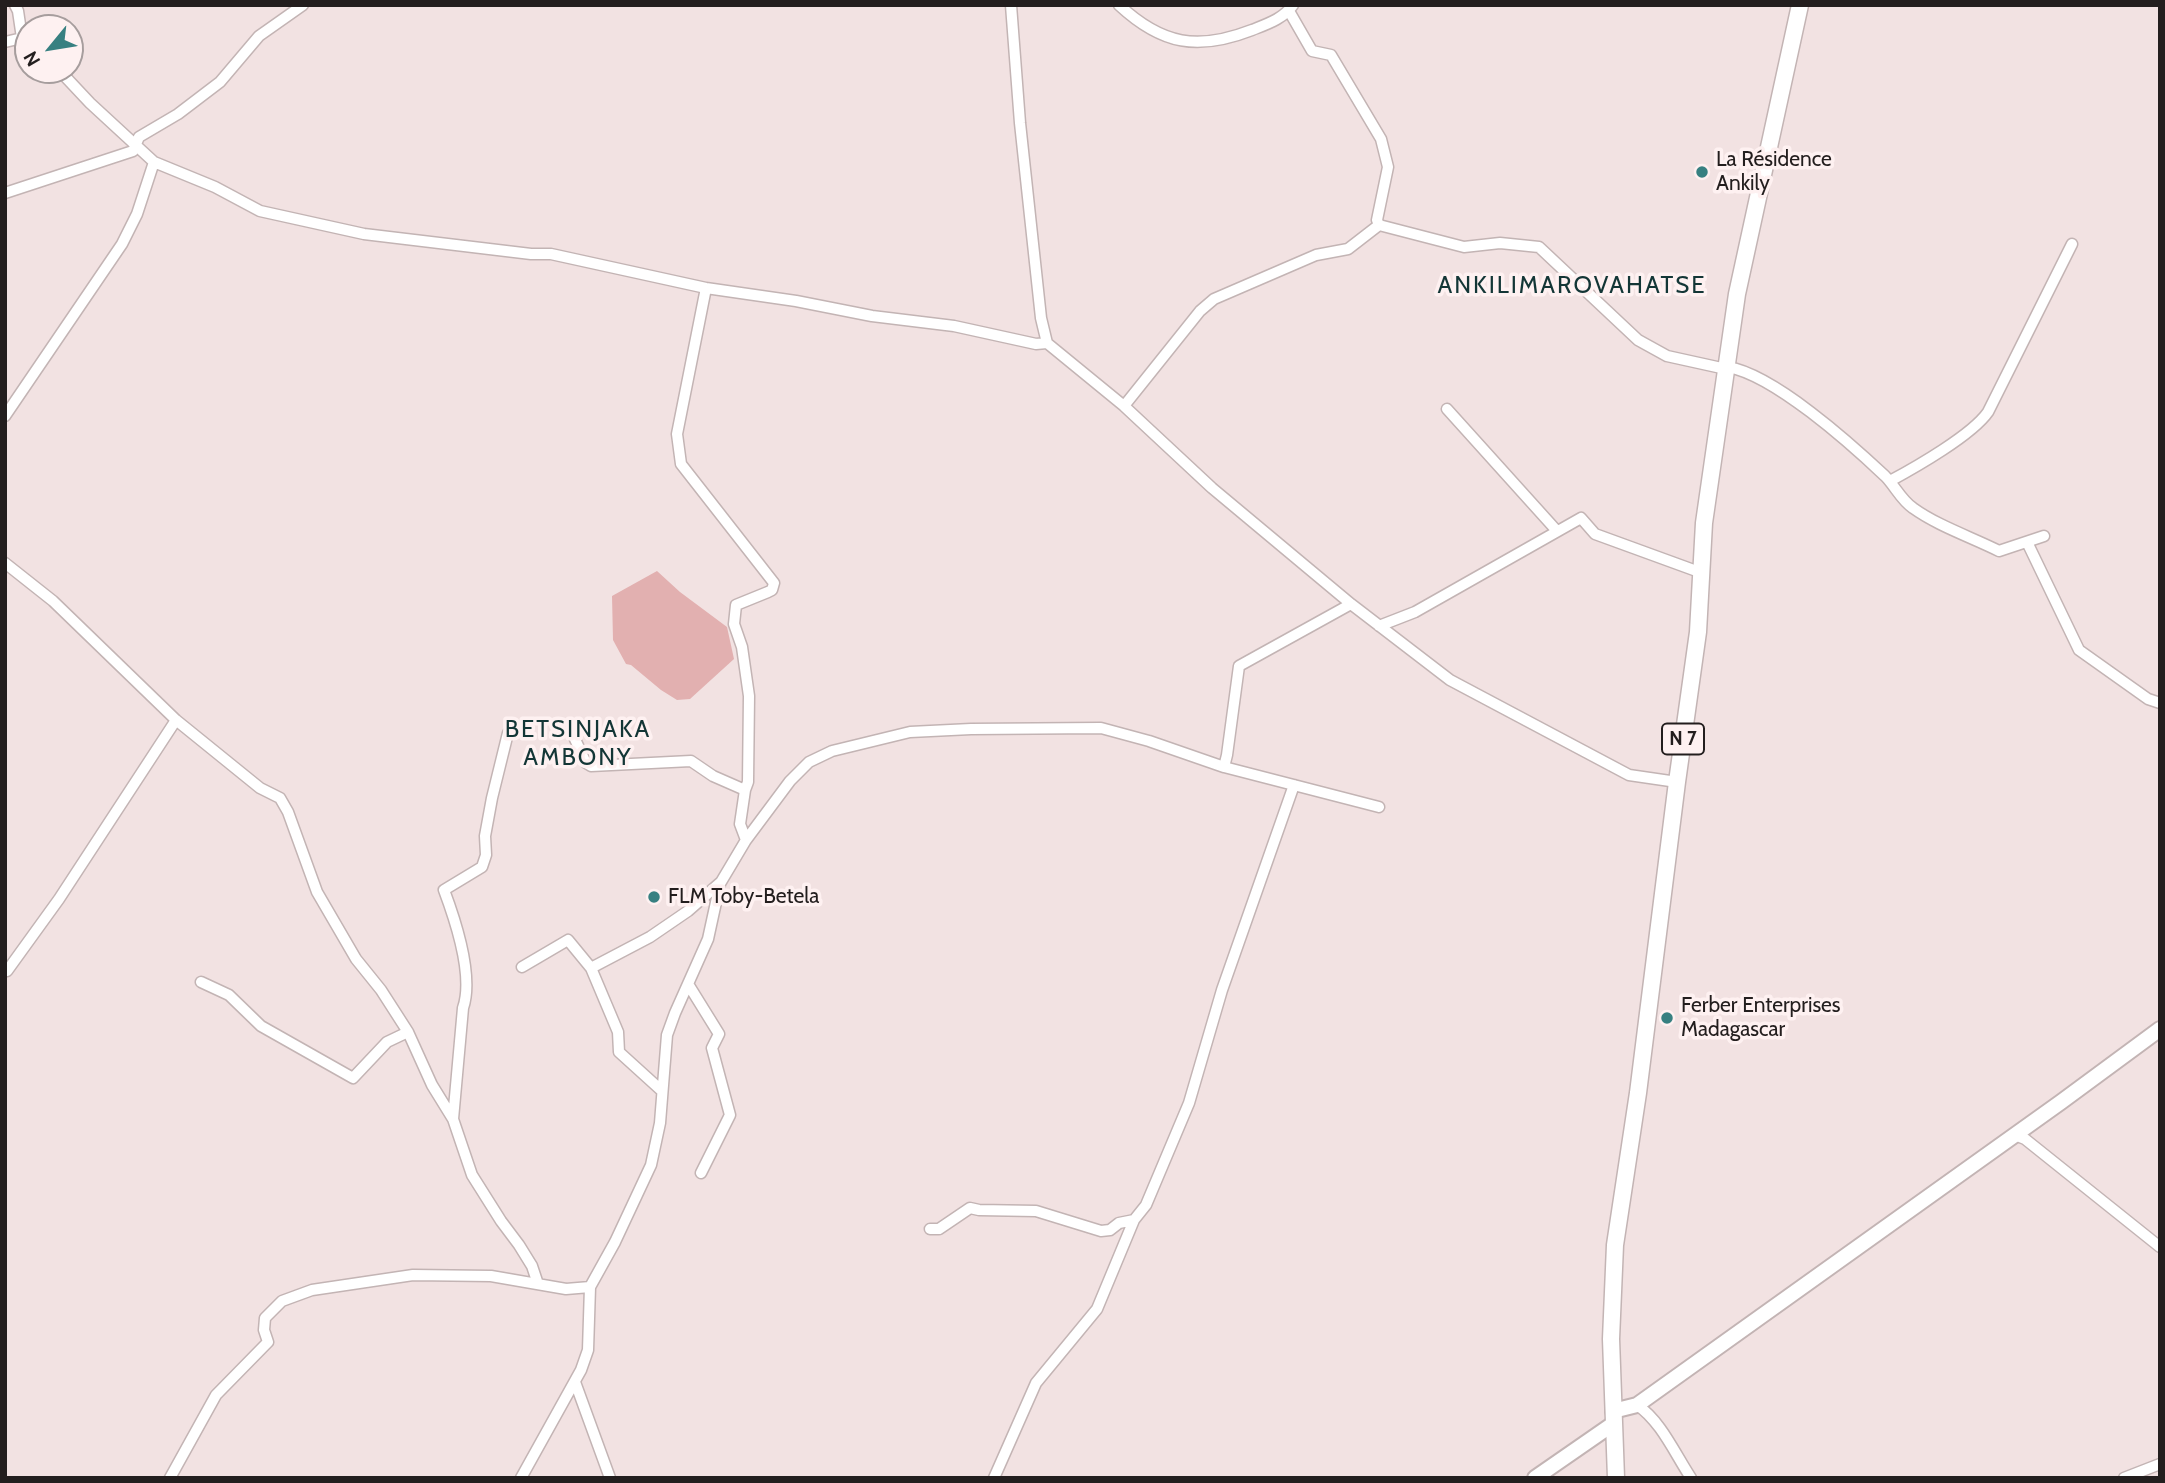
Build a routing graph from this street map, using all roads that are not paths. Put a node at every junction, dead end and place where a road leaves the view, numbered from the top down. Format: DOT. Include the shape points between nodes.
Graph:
graph roads {
  1 [pos="303,5"];
  2 [pos="1011,5"];
  3 [pos="1119,5"];
  4 [pos="1800,5"];
  5 [pos="1291,8"];
  6 [pos="73,84"];
  7 [pos="134,144"];
  8 [pos="154,162"];
  9 [pos="5,192"];
  10 [pos="1379,225"];
  11 [pos="2072,244"];
  12 [pos="706,288"];
  13 [pos="1047,343"];
  14 [pos="1727,368"];
  15 [pos="1124,406"];
  16 [pos="1447,410"];
  17 [pos="5,415"];
  18 [pos="1890,481"];
  19 [pos="1557,531"];
  20 [pos="2044,536"];
  21 [pos="2027,542"];
  22 [pos="5,563"];
  23 [pos="1702,573"];
  24 [pos="1351,604"];
  25 [pos="1379,626"];
  26 [pos="2160,702"];
  27 [pos="176,720"];
  28 [pos="508,733"];
  29 [pos="574,737"];
  30 [pos="1224,766"];
  31 [pos="1677,782"];
  32 [pos="1294,785"];
  33 [pos="745,790"];
  34 [pos="1379,807"];
  35 [pos="746,840"];
  36 [pos="721,882"];
  37 [pos="522,967"];
  38 [pos="591,968"];
  39 [pos="7,971"];
  40 [pos="201,982"];
  41 [pos="688,984"];
  42 [pos="2160,1029"];
  43 [pos="408,1032"];
  44 [pos="663,1091"];
  45 [pos="453,1119"];
  46 [pos="2015,1135"];
  47 [pos="701,1173"];
  48 [pos="1134,1220"];
  49 [pos="930,1229"];
  50 [pos="2160,1247"];
  51 [pos="538,1284"];
  52 [pos="590,1287"];
  53 [pos="575,1382"];
  54 [pos="1637,1405"];
  55 [pos="1613,1417"];
  56 [pos="2160,1464"];
  57 [pos="170,1478"];
  58 [pos="521,1478"];
  59 [pos="610,1478"];
  60 [pos="993,1478"];
  61 [pos="1535,1478"];
  62 [pos="1616,1478"];
  63 [pos="1691,1478"];
  64 [pos="2124,1478"];
  1 -- 7 [label="street" via="259,36 220,82"];
  2 -- 13 [label="street"];
  3 -- 5 [label="street" via="1140,24 1172,39 1201,42 1250,31 1275,21"];
  4 -- 14 [label="main road, N 7" via="1737,294"];
  5 -- 10 [label="street" via="1311,51 1331,55 1381,139 1388,167"];
  6 -- 7 [label="street"];
  7 -- 8 [label="street"];
  7 -- 9 [label="street" via="129,153"];
  8 -- 12 [label="street" via="260,211 284,217 385,237 551,254"];
  8 -- 17 [label="street" via="122,244"];
  10 -- 14 [label="street" via="1464,247 1500,243 1539,247 1638,340 1689,363"];
  10 -- 15 [label="street" via="1348,248 1316,255 1214,299"];
  11 -- 18 [label="street" via="1980,423"];
  12 -- 13 [label="street"];
  12 -- 33 [label="street" via="677,434 678,456 774,583 772,590 736,605 734,624 749,696"];
  13 -- 15 [label="street"];
  14 -- 18 [label="street" via="1743,370 1835,430"];
  14 -- 23 [label="main road, N 7" via="1704,523"];
  15 -- 24 [label="street" via="1207,484"];
  16 -- 19 [label="street"];
  18 -- 21 [label="street" via="1910,506 2000,551"];
  19 -- 23 [label="street" via="1581,518 1595,534"];
  19 -- 25 [label="street" via="1415,612"];
  20 -- 21 [label="street"];
  21 -- 26 [label="street" via="2079,650 2148,699"];
  22 -- 27 [label="street" via="53,601"];
  23 -- 31 [label="main road, N 7"];
  24 -- 25 [label="street"];
  24 -- 30 [label="street" via="1238,666"];
  25 -- 31 [label="street" via="1450,680 1629,775"];
  27 -- 39 [label="street"];
  27 -- 43 [label="street" via="260,788 280,798 317,892 356,959"];
  28 -- 45 [label="street" via="482,866 444,890 467,996"];
  29 -- 33 [label="street" via="591,766 691,761"];
  30 -- 32 [label="street"];
  30 -- 35 [label="street" via="1101,728 910,732 831,751 809,762"];
  31 -- 55 [label="main road, N 7" via="1615,1245"];
  32 -- 34 [label="street"];
  32 -- 48 [label="street" via="1226,977 1189,1103 1146,1205"];
  33 -- 35 [label="street" via="740,824"];
  35 -- 36 [label="street"];
  36 -- 38 [label="street" via="650,937"];
  36 -- 41 [label="street" via="708,939"];
  37 -- 38 [label="street" via="568,940"];
  38 -- 44 [label="street" via="618,1032 619,1052"];
  40 -- 43 [label="street" via="229,995 261,1026 353,1077 387,1042"];
  41 -- 44 [label="street" via="667,1035"];
  41 -- 47 [label="street" via="719,1034 712,1048 730,1115"];
  42 -- 46 [label="street"];
  43 -- 45 [label="street"];
  44 -- 52 [label="street" via="650,1165"];
  45 -- 51 [label="street" via="472,1175 532,1266"];
  46 -- 50 [label="street"];
  46 -- 54 [label="street"];
  48 -- 49 [label="street" via="1101,1231 1036,1212 970,1208 939,1229"];
  48 -- 60 [label="street" via="1097,1309 1036,1383"];
  51 -- 52 [label="street"];
  51 -- 57 [label="street" via="491,1276 413,1275 312,1290 282,1301 265,1318 268,1342 216,1395"];
  52 -- 53 [label="street" via="588,1350"];
  53 -- 58 [label="street"];
  53 -- 59 [label="street"];
  54 -- 55 [label="street"];
  54 -- 63 [label="street" via="1659,1428"];
  55 -- 61 [label="street"];
  55 -- 62 [label="main road, N 7"];
  56 -- 64 [label="street"];
}
